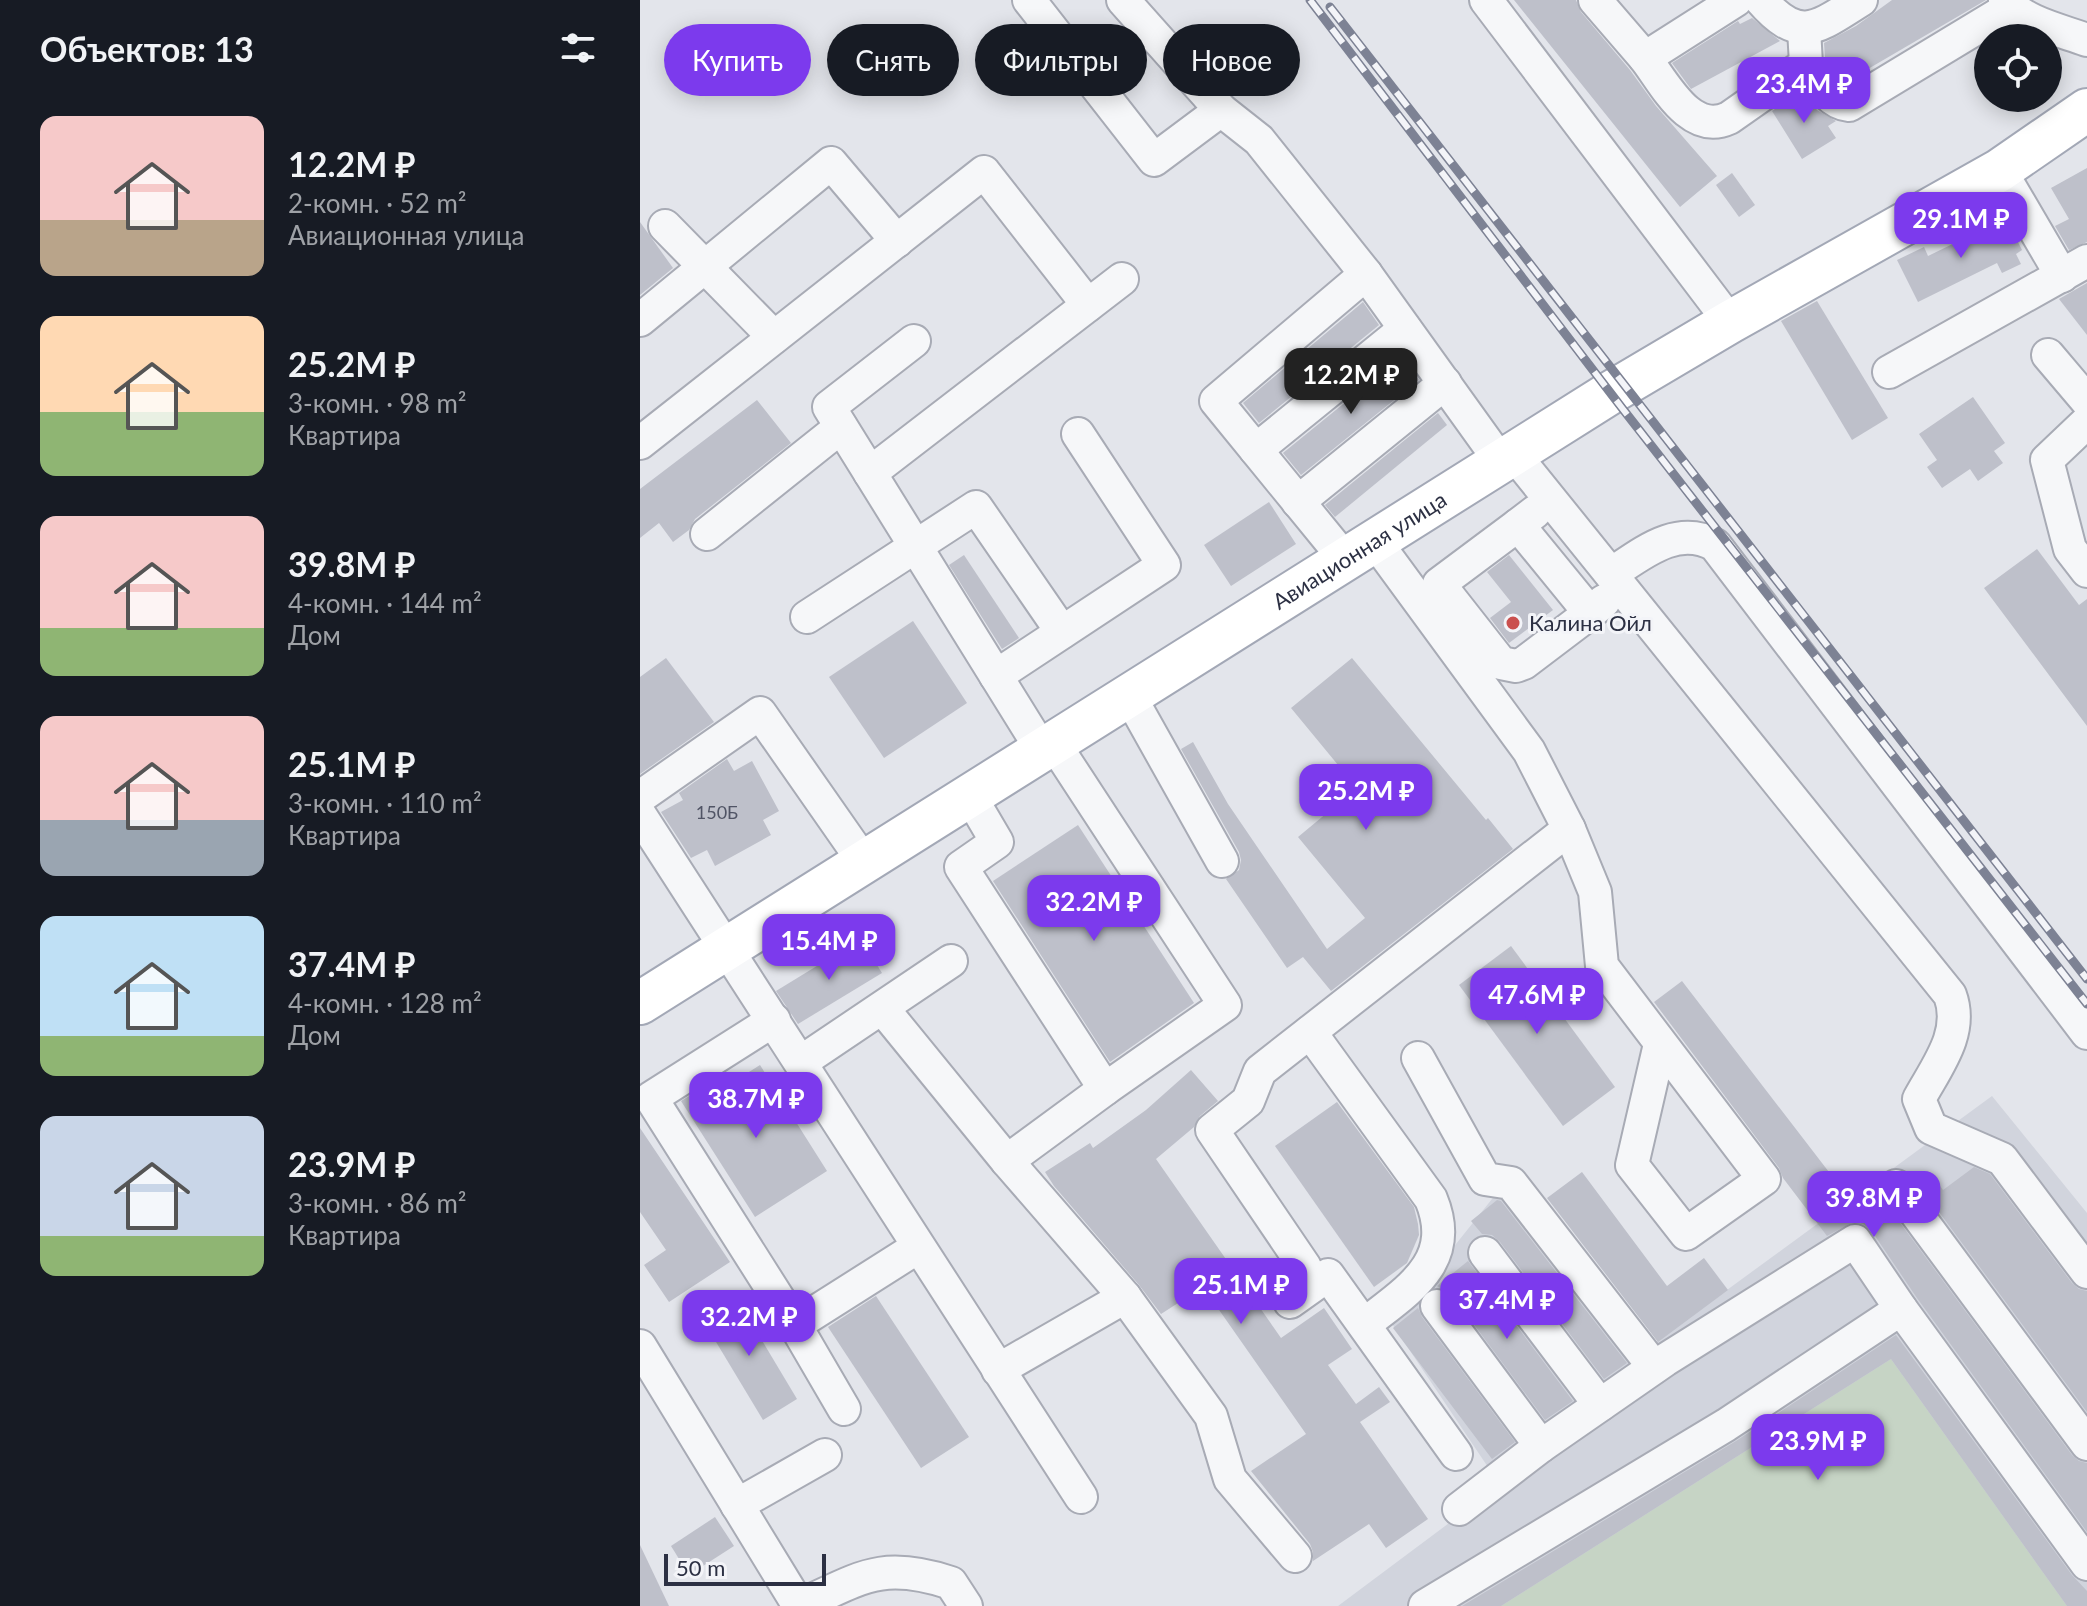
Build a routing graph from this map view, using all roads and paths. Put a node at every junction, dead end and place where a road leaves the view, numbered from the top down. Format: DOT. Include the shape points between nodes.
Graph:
graph roads {
  1 [pos="1029,0"];
  2 [pos="1123,0"];
  3 [pos="1486,0"];
  4 [pos="1595,0"];
  5 [pos="1736,0"];
  6 [pos="1761,0"];
  7 [pos="1861,0"];
  8 [pos="2008,4"];
  9 [pos="1804,29"];
  10 [pos="2087,40"];
  11 [pos="1645,58"];
  12 [pos="1806,64"];
  13 [pos="1221,110"];
  14 [pos="2087,110"];
  15 [pos="2000,170"];
  16 [pos="665,226"];
  17 [pos="897,241"];
  18 [pos="706,268"];
  19 [pos="2074,268"];
  20 [pos="1366,274"];
  21 [pos="1122,279"];
  22 [pos="1088,305"];
  23 [pos="640,320"];
  24 [pos="1730,322"];
  25 [pos="1405,329"];
  26 [pos="774,337"];
  27 [pos="914,341"];
  28 [pos="2048,355"];
  29 [pos="1889,372"];
  30 [pos="1445,383"];
  31 [pos="2087,401"];
  32 [pos="2087,422"];
  33 [pos="841,427"];
  34 [pos="1078,434"];
  35 [pos="641,439"];
  36 [pos="1256,450"];
  37 [pos="1507,458"];
  38 [pos="870,473"];
  39 [pos="1550,500"];
  40 [pos="1298,502"];
  41 [pos="1518,525"];
  42 [pos="707,534"];
  43 [pos="915,547"];
  44 [pos="1360,550"];
  45 [pos="2087,571"];
  46 [pos="1616,581"];
  47 [pos="1590,613"];
  48 [pos="807,617"];
  49 [pos="1062,632"];
  50 [pos="996,676"];
  51 [pos="1129,695"];
  52 [pos="1048,746"];
  53 [pos="970,796"];
  54 [pos="640,797"];
  55 [pos="640,815"];
  56 [pos="1569,829"];
  57 [pos="1222,861"];
  58 [pos="864,862"];
  59 [pos="728,947"];
  60 [pos="951,961"];
  61 [pos="640,1003"];
  62 [pos="883,1009"];
  63 [pos="774,1020"];
  64 [pos="1310,1032"];
  65 [pos="2087,1033"];
  66 [pos="1660,1044"];
  67 [pos="1418,1058"];
  68 [pos="801,1062"];
  69 [pos="1105,1089"];
  70 [pos="1007,1161"];
  71 [pos="1896,1186"];
  72 [pos="918,1247"];
  73 [pos="1485,1253"];
  74 [pos="1305,1267"];
  75 [pos="2087,1272"];
  76 [pos="1125,1297"];
  77 [pos="1290,1302"];
  78 [pos="1437,1306"];
  79 [pos="1901,1309"];
  80 [pos="1365,1324"];
  81 [pos="795,1325"];
  82 [pos="640,1346"];
  83 [pos="1654,1367"];
  84 [pos="998,1370"];
  85 [pos="1600,1405"];
  86 [pos="844,1409"];
  87 [pos="2087,1444"];
  88 [pos="1541,1446"];
  89 [pos="1456,1454"];
  90 [pos="825,1455"];
  91 [pos="1081,1497"];
  92 [pos="737,1505"];
  93 [pos="1459,1509"];
  94 [pos="1295,1556"];
  95 [pos="2087,1564"];
  96 [pos="799,1606"];
  97 [pos="966,1606"];
  98 [pos="1425,1606"];
  1 -- 13 [label="lane" via="1154,160"];
  2 -- 13 [label="lane"];
  3 -- 24 [label="lane"];
  4 -- 11 [label="lane"];
  5 -- 11 [label="lane"];
  6 -- 9 [label="lane" via="1787,24"];
  7 -- 9 [label="lane" via="1817,27"];
  8 -- 10 [label="lane" via="2031,20"];
  8 -- 12 [label="lane" via="1849,105 1828,95"];
  9 -- 12 [label="lane"];
  11 -- 12 [label="lane" via="1684,110 1711,123 1729,118"];
  13 -- 20 [label="lane" via="1259,140"];
  14 -- 15 [label="main road, Авиационная улица"];
  15 -- 19 [label="lane"];
  15 -- 24 [label="main road, Авиационная улица"];
  16 -- 18 [label="lane"];
  17 -- 18 [label="lane" via="831,163"];
  17 -- 22 [label="lane" via="984,172"];
  17 -- 26 [label="lane"];
  18 -- 23 [label="lane"];
  18 -- 26 [label="lane"];
  19 -- 29 [label="lane"];
  20 -- 25 [label="lane"];
  20 -- 36 [label="lane" via="1216,401"];
  21 -- 22 [label="lane"];
  22 -- 38 [label="lane"];
  24 -- 37 [label="main road, Авиационная улица"];
  25 -- 30 [label="lane"];
  25 -- 36 [label="lane"];
  26 -- 35 [label="lane"];
  27 -- 33 [label="lane" via="829,407"];
  28 -- 31 [label="lane"];
  30 -- 37 [label="lane"];
  30 -- 40 [label="lane"];
  32 -- 45 [label="lane" via="2047,460 2070,549"];
  33 -- 38 [label="lane"];
  33 -- 42 [label="lane"];
  34 -- 49 [label="lane" via="1164,565"];
  36 -- 40 [label="lane"];
  37 -- 39 [label="lane"];
  37 -- 44 [label="main road, Авиационная улица"];
  38 -- 43 [label="lane"];
  39 -- 41 [label="lane"];
  39 -- 46 [label="lane"];
  40 -- 44 [label="lane"];
  41 -- 47 [label="lane"];
  41 -- 47 [label="lane" via="1439,584 1501,663 1524,663"];
  43 -- 48 [label="lane"];
  43 -- 49 [label="lane" via="976,507"];
  43 -- 50 [label="lane"];
  44 -- 51 [label="main road, Авиационная улица"];
  44 -- 56 [label="lane" via="1529,751"];
  46 -- 47 [label="lane"];
  46 -- 65 [label="lane" via="1660,543 1693,536 1715,545"];
  46 -- 75 [label="lane" via="1950,995 1953,1034 1919,1099 1931,1128 2002,1159"];
  49 -- 50 [label="lane"];
  50 -- 52 [label="lane"];
  51 -- 52 [label="main road, Авиационная улица"];
  51 -- 57 [label="lane"];
  52 -- 53 [label="main road, Авиационная улица"];
  52 -- 69 [label="lane" via="1225,1005"];
  53 -- 58 [label="main road, Авиационная улица"];
  53 -- 69 [label="lane" via="997,842 961,867"];
  54 -- 58 [label="lane" via="760,713"];
  55 -- 59 [label="lane"];
  56 -- 64 [label="lane"];
  56 -- 66 [label="lane" via="1595,892 1602,966"];
  58 -- 59 [label="main road, Авиационная улица"];
  59 -- 61 [label="main road, Авиационная улица"];
  59 -- 63 [label="lane"];
  60 -- 62 [label="lane"];
  62 -- 68 [label="lane"];
  62 -- 70 [label="lane"];
  63 -- 68 [label="lane"];
  63 -- 81 [label="lane" via="651,1098"];
  64 -- 74 [label="lane" via="1260,1071 1248,1101 1212,1130"];
  64 -- 80 [label="lane" via="1436,1213 1438,1239 1424,1274"];
  66 -- 66 [label="lane" via="1764,1179 1686,1234 1632,1165"];
  67 -- 83 [label="lane" via="1485,1179 1511,1183"];
  68 -- 72 [label="lane"];
  69 -- 70 [label="lane"];
  70 -- 76 [label="lane"];
  71 -- 87 [label="lane"];
  72 -- 81 [label="lane"];
  72 -- 84 [label="lane"];
  73 -- 85 [label="lane"];
  76 -- 84 [label="lane"];
  76 -- 94 [label="lane" via="1211,1416 1230,1479"];
  77 -- 80 [label="lane" via="1328,1275"];
  78 -- 88 [label="lane"];
  79 -- 83 [label="lane" via="1855,1241"];
  79 -- 95 [label="lane"];
  79 -- 98 [label="lane" via="1726,1425"];
  80 -- 89 [label="lane"];
  81 -- 86 [label="lane"];
  82 -- 92 [label="lane"];
  83 -- 85 [label="lane"];
  84 -- 91 [label="lane"];
  85 -- 88 [label="lane"];
  88 -- 93 [label="lane"];
  90 -- 92 [label="lane"];
  92 -- 96 [label="lane"];
  96 -- 97 [label="lane" via="890,1571 951,1583"];
}
